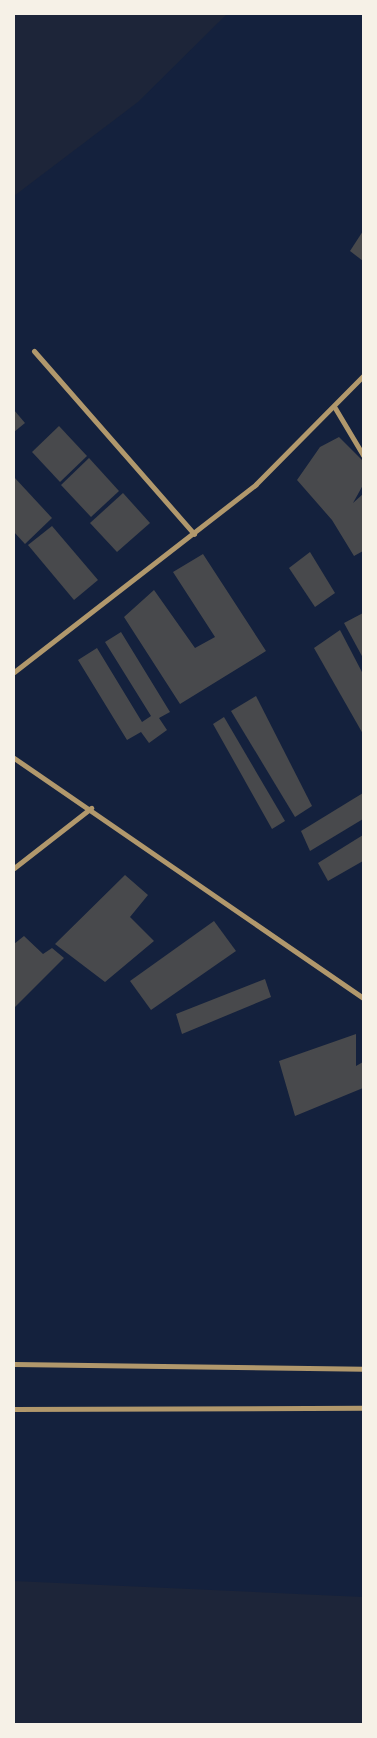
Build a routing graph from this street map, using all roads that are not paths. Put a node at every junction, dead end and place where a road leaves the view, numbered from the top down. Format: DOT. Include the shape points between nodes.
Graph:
graph roads {
  1 [pos="34,351"];
  2 [pos="363,376"];
  3 [pos="335,408"];
  4 [pos="363,455"];
  5 [pos="194,534"];
  6 [pos="14,672"];
  7 [pos="14,758"];
  8 [pos="91,808"];
  9 [pos="14,868"];
  10 [pos="363,998"];
  11 [pos="14,1364"];
  12 [pos="363,1370"];
  13 [pos="363,1408"];
  14 [pos="14,1409"];
  1 -- 5 [label="street"];
  2 -- 3 [label="street"];
  3 -- 4 [label="street"];
  3 -- 5 [label="street" via="256,484"];
  5 -- 6 [label="street"];
  7 -- 8 [label="street"];
  8 -- 9 [label="street"];
  8 -- 10 [label="street"];
  11 -- 12 [label="street"];
  13 -- 14 [label="street"];
}
